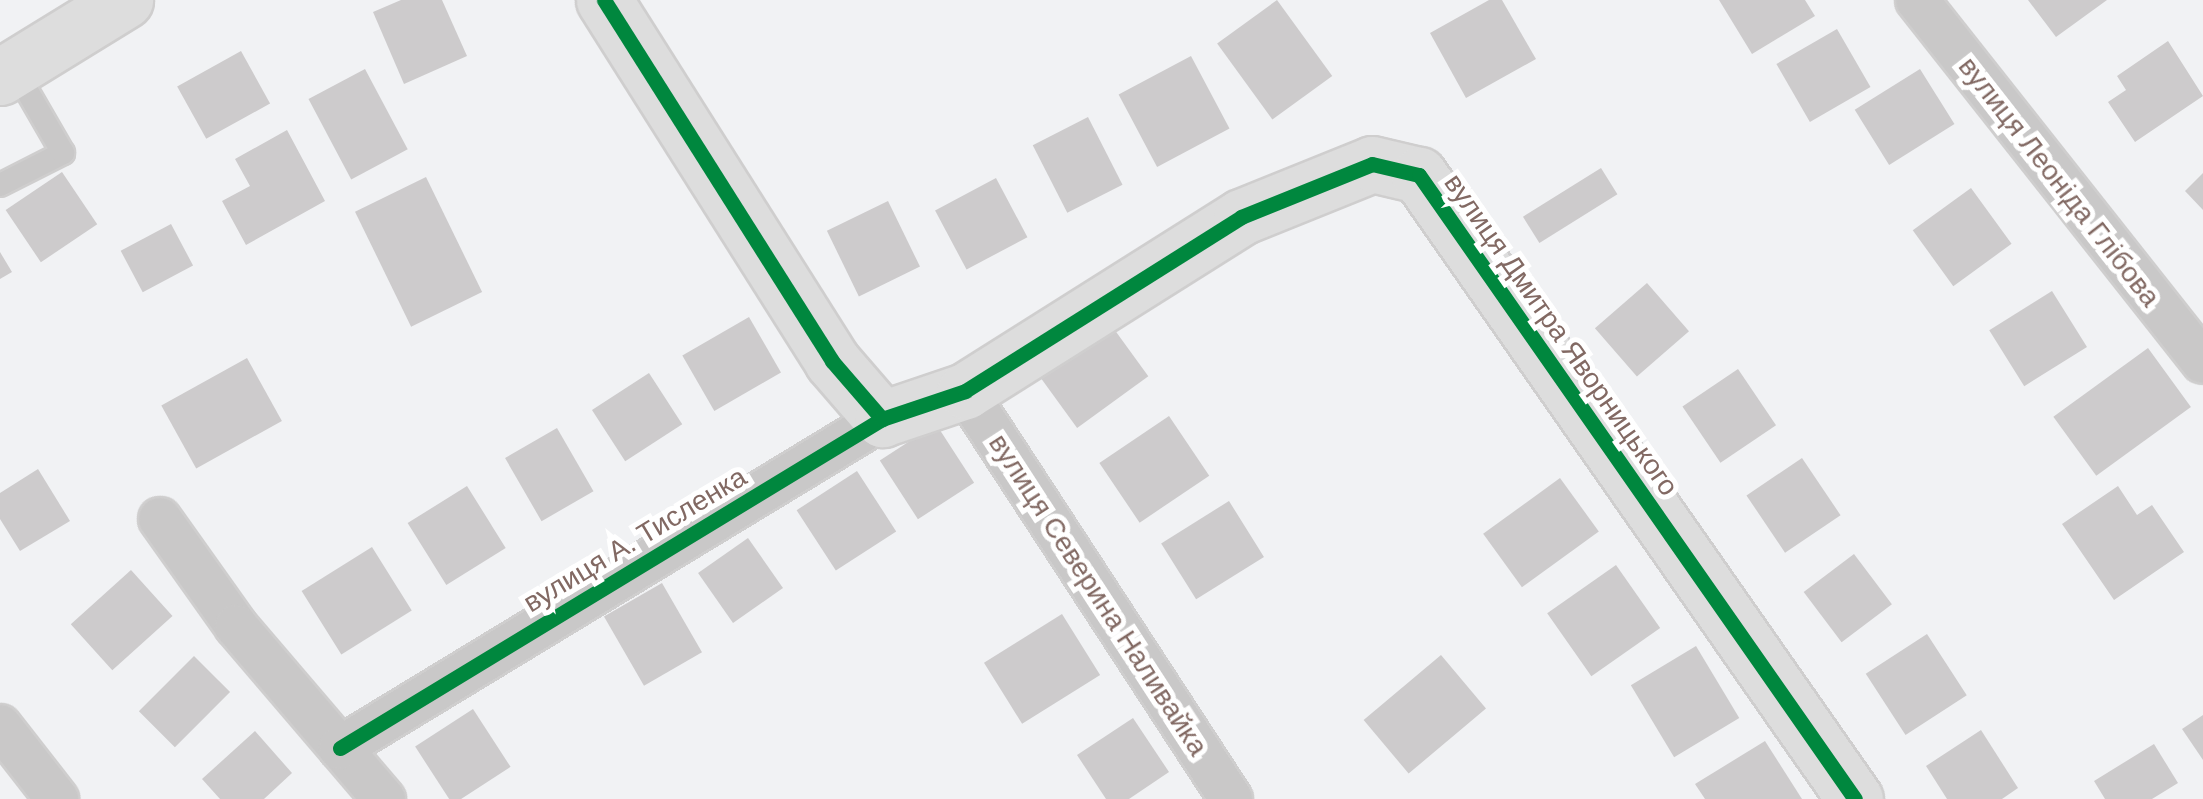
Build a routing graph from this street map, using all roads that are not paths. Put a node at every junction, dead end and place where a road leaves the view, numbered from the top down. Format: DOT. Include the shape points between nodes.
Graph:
graph roads {
  1 [pos="125,0"];
  2 [pos="604,0"];
  3 [pos="1917,0"];
  4 [pos="7,72"];
  5 [pos="0,185"];
  6 [pos="2203,362"];
  7 [pos="964,391"];
  8 [pos="882,419"];
  9 [pos="160,519"];
  10 [pos="0,726"];
  11 [pos="340,748"];
  12 [pos="57,799"];
  13 [pos="384,799"];
  14 [pos="1231,799"];
  15 [pos="1855,799"];
  1 -- 4 [label="street"];
  2 -- 8 [label="street" via="832,361"];
  3 -- 6 [label="street, вулиця Леоніда Глібова"];
  4 -- 5 [label="lane" via="63,153"];
  7 -- 8 [label="street, вулиця А. Тисленка"];
  7 -- 14 [label="street, вулиця Северина Наливайка"];
  7 -- 15 [label="street, вулиця Дмитра Яворницького" via="1241,218 1372,164 1419,176"];
  8 -- 11 [label="street, вулиця А. Тисленка"];
  9 -- 11 [label="street"];
  10 -- 12 [label="street"];
  11 -- 13 [label="street"];
}
